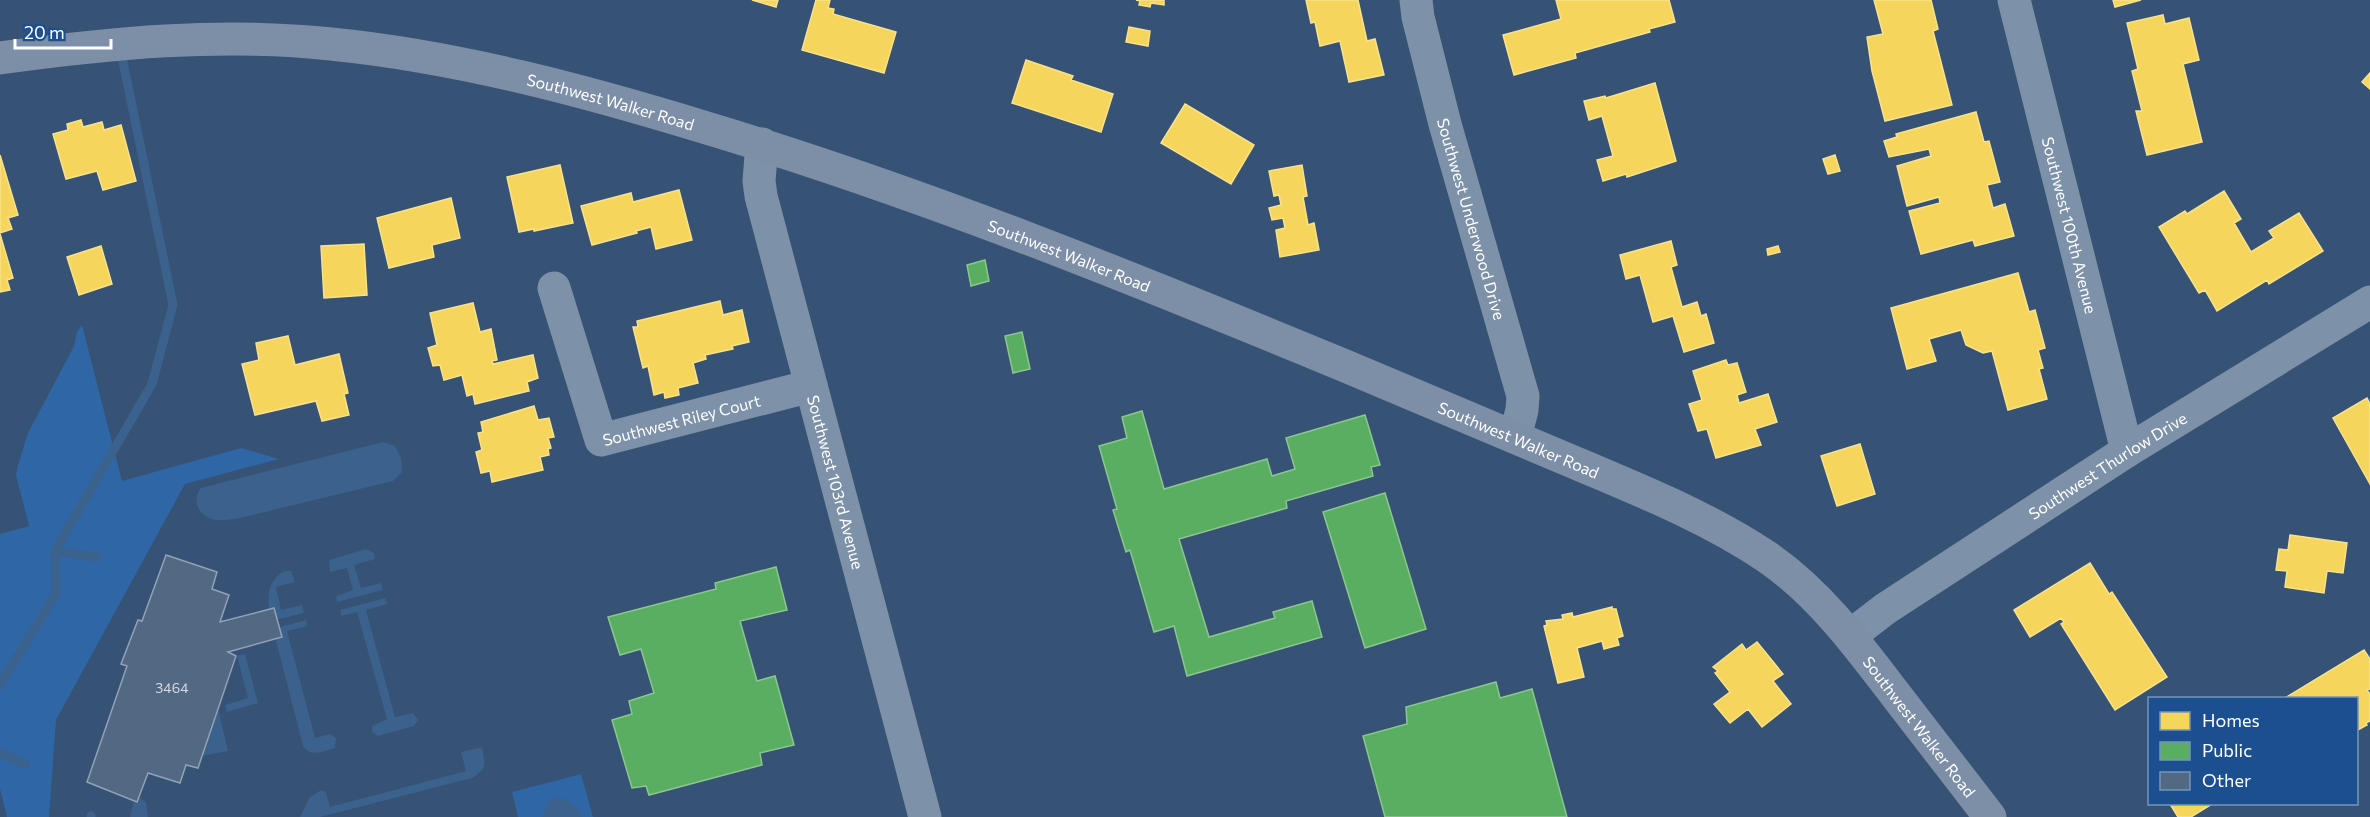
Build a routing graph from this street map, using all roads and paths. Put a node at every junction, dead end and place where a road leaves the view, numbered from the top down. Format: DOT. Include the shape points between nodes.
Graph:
graph roads {
  1 [pos="1416,0"];
  2 [pos="2014,0"];
  3 [pos="0,58"];
  4 [pos="762,144"];
  5 [pos="554,288"];
  6 [pos="2370,302"];
  7 [pos="811,386"];
  8 [pos="1515,437"];
  9 [pos="2127,451"];
  10 [pos="1850,636"];
  11 [pos="925,817"];
  12 [pos="1990,817"];
  1 -- 8 [label="street, Southwest Underwood Drive" via="1444,124 1523,396"];
  2 -- 9 [label="street, Southwest 100th Avenue"];
  3 -- 4 [label="main road, Southwest Walker Road" via="91,45 165,40 328,43 469,65 635,106"];
  4 -- 7 [label="street, Southwest 103rd Avenue" via="761,196"];
  4 -- 8 [label="main road, Southwest Walker Road" via="1059,250"];
  5 -- 7 [label="street, Southwest Riley Court" via="601,440"];
  6 -- 9 [label="street, Southwest Thurlow Drive"];
  7 -- 11 [label="street, Southwest 103rd Avenue"];
  8 -- 10 [label="main road, Southwest Walker Road" via="1722,529 1769,559 1811,593"];
  9 -- 10 [label="street, Southwest Thurlow Drive" via="1885,609"];
  10 -- 12 [label="main road, Southwest Walker Road"];
}
